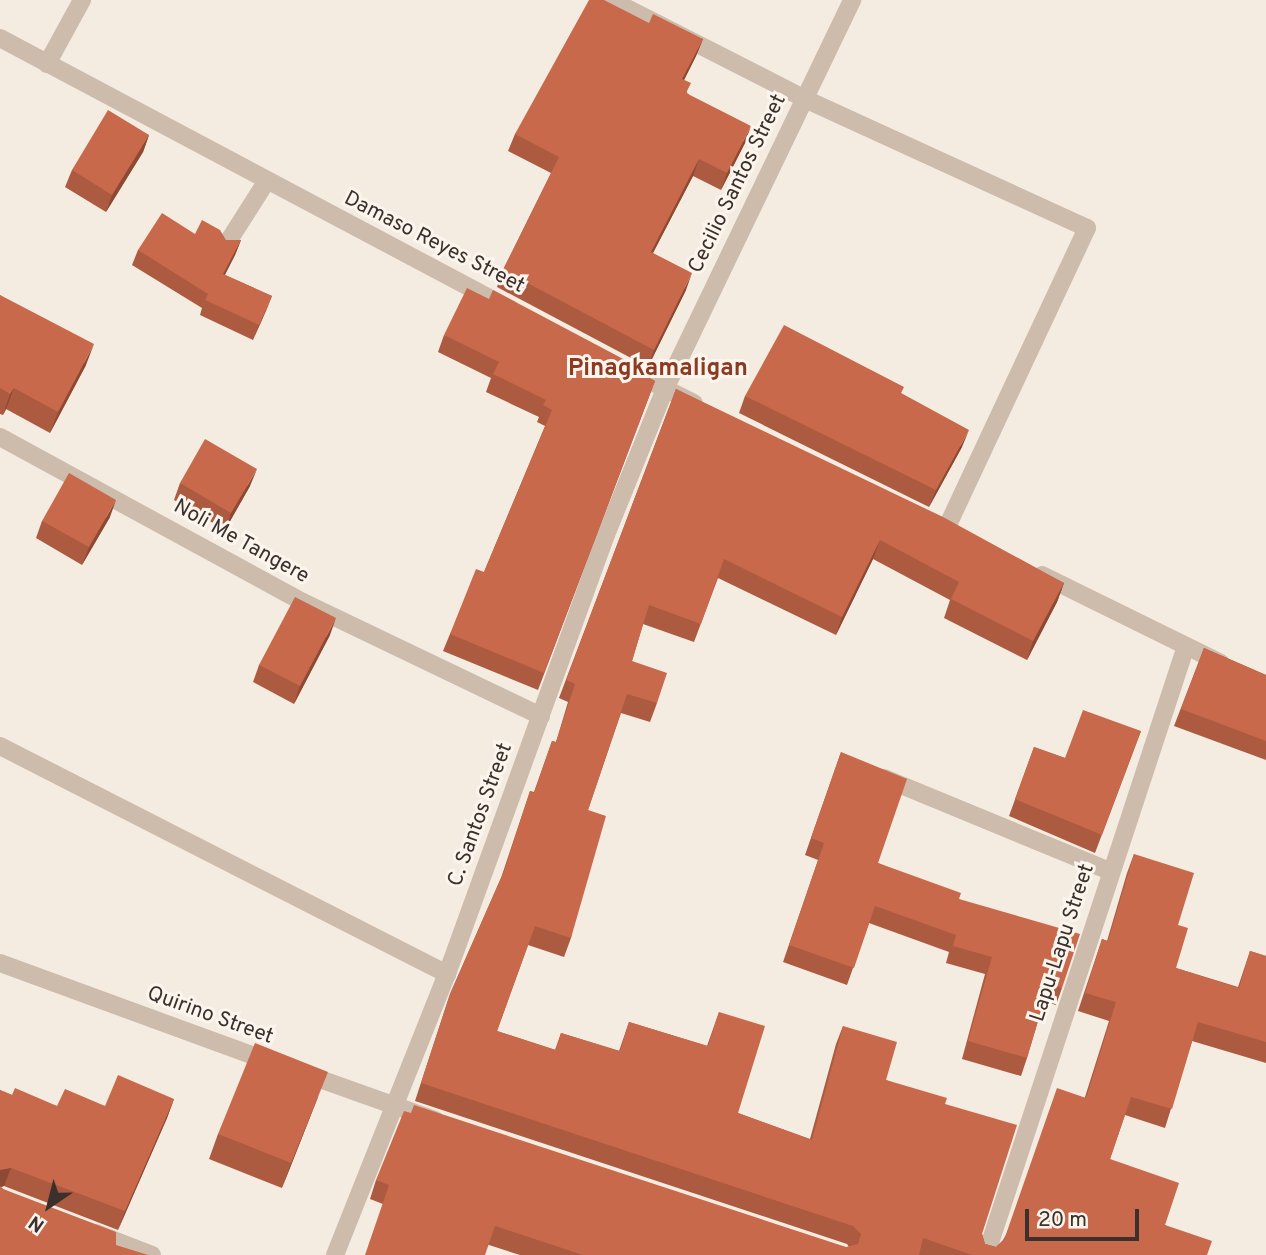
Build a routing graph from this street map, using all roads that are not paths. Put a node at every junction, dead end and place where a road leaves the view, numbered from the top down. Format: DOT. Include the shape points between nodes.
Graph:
graph roads {
  1 [pos="82,0"];
  2 [pos="611,0"];
  3 [pos="852,0"];
  4 [pos="0,38"];
  5 [pos="47,64"];
  6 [pos="805,99"];
  7 [pos="266,182"];
  8 [pos="226,245"];
  9 [pos="532,320"];
  10 [pos="617,364"];
  11 [pos="665,389"];
  12 [pos="714,413"];
  13 [pos="0,437"];
  14 [pos="947,527"];
  15 [pos="1031,569"];
  16 [pos="1186,646"];
  17 [pos="1243,674"];
  18 [pos="541,716"];
  19 [pos="0,746"];
  20 [pos="871,772"];
  21 [pos="1110,872"];
  22 [pos="0,963"];
  23 [pos="447,974"];
  24 [pos="393,1106"];
  25 [pos="458,1127"];
  26 [pos="76,1226"];
  27 [pos="152,1255"];
  28 [pos="335,1255"];
  29 [pos="986,1255"];
  1 -- 5 [label="street"];
  2 -- 6 [label="street"];
  3 -- 6 [label="street, Cecilio Santos Street"];
  4 -- 5 [label="street, Damaso Reyes Street"];
  5 -- 7 [label="street, Damaso Reyes Street"];
  6 -- 11 [label="street, Cecilio Santos Street"];
  6 -- 14 [label="street" via="1087,228"];
  7 -- 8 [label="street"];
  7 -- 9 [label="street, Damaso Reyes Street"];
  10 -- 11 [label="street"];
  11 -- 12 [label="street"];
  11 -- 18 [label="street, C. Santos Street"];
  13 -- 18 [label="street, Noli Me Tangere" via="303,602"];
  15 -- 16 [label="street"];
  16 -- 17 [label="street"];
  16 -- 21 [label="street, Lapu-Lapu Street"];
  18 -- 23 [label="street, C. Santos Street"];
  19 -- 23 [label="street"];
  20 -- 21 [label="street"];
  21 -- 29 [label="street, Lapu-Lapu Street"];
  22 -- 24 [label="street, Quirino Street"];
  23 -- 24 [label="street, C. Santos Street"];
  24 -- 25 [label="street, Quirino Street"];
  24 -- 28 [label="street, C. Santos Street"];
  26 -- 27 [label="street"];
}
